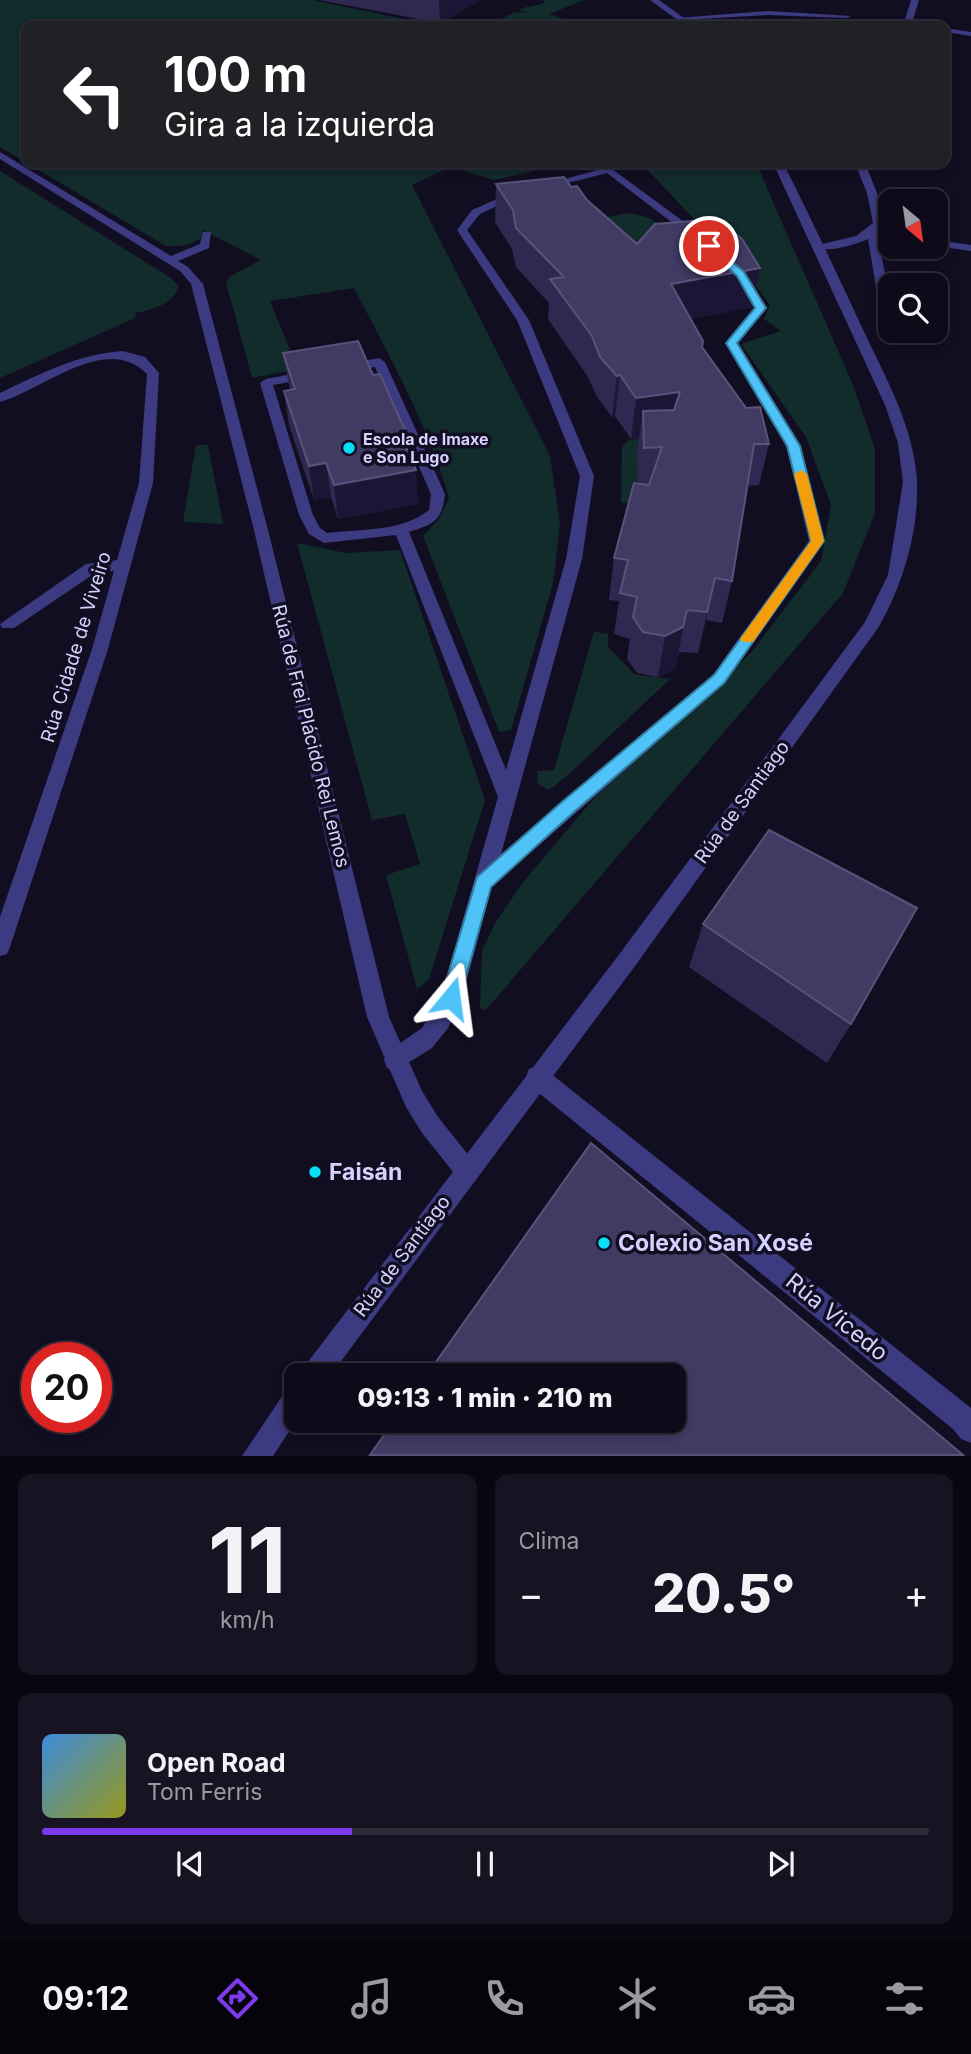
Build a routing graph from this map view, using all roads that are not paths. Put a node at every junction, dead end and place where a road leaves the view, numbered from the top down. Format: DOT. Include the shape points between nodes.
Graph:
graph roads {
  1 [pos="654,0"];
  2 [pos="915,0"];
  3 [pos="847,16"];
  4 [pos="681,18"];
  5 [pos="685,21"];
  6 [pos="909,21"];
  7 [pos="950,31"];
  8 [pos="971,34"];
  9 [pos="0,155"];
  10 [pos="21,168"];
  11 [pos="21,168"];
  12 [pos="781,168"];
  13 [pos="862,168"];
  14 [pos="872,233"];
  15 [pos="207,234"];
  16 [pos="878,234"];
  17 [pos="948,245"];
  18 [pos="820,246"];
  19 [pos="971,248"];
  20 [pos="713,250"];
  21 [pos="170,260"];
  22 [pos="732,266"];
  23 [pos="879,273"];
  24 [pos="0,398"];
  25 [pos="401,530"];
  26 [pos="123,565"];
  27 [pos="4,627"];
  28 [pos="508,799"];
  29 [pos="483,883"];
  30 [pos="0,947"];
  31 [pos="395,1060"];
  32 [pos="537,1077"];
  33 [pos="466,1170"];
  34 [pos="323,1363"];
  35 [pos="284,1415"];
  36 [pos="971,1429"];
  37 [pos="256,1455"];
  1 -- 4 [label="street"];
  2 -- 6 [label="street"];
  3 -- 4 [label="street" via="758,13"];
  4 -- 5 [label="street"];
  7 -- 8 [label="street"];
  9 -- 11 [label="street"];
  10 -- 21 [label="street"];
  12 -- 18 [label="street, Rúa de Santiago"];
  13 -- 14 [label="street" via="878,223"];
  14 -- 16 [label="street"];
  14 -- 18 [label="street" via="852,242"];
  14 -- 23 [label="street"];
  15 -- 21 [label="street" via="205,246"];
  17 -- 19 [label="street"];
  18 -- 32 [label="street, Rúa de Santiago" via="905,443 910,482 896,575 872,624"];
  20 -- 28 [label="street" via="609,170 526,190 476,212 462,229 523,320 587,476 574,559"];
  21 -- 31 [label="street, Rúa de Frei Plácido Rei Lemos" via="197,284 379,1017"];
  22 -- 29 [label="street" via="761,308 732,343 794,446 817,541 719,679"];
  24 -- 26 [label="street, Rúa Cidade de Viveiro" via="102,356 124,353 148,363 153,373 147,475"];
  25 -- 25 [label="street" via="324,538 314,531 266,383 379,362 439,494 436,512"];
  25 -- 28 [label="street"];
  26 -- 27 [label="street" via="91,568"];
  26 -- 30 [label="street, Rúa Cidade de Viveiro" via="100,649"];
  28 -- 29 [label="street"];
  29 -- 31 [label="street" via="451,998 436,1031"];
  31 -- 33 [label="street, Rúa de Frei Plácido Rei Lemos" via="430,1125"];
  32 -- 33 [label="street, Rúa de Santiago"];
  32 -- 36 [label="street, Rúa Vicedo"];
  33 -- 34 [label="street, Rúa de Santiago"];
  35 -- 37 [label="street"];
}
